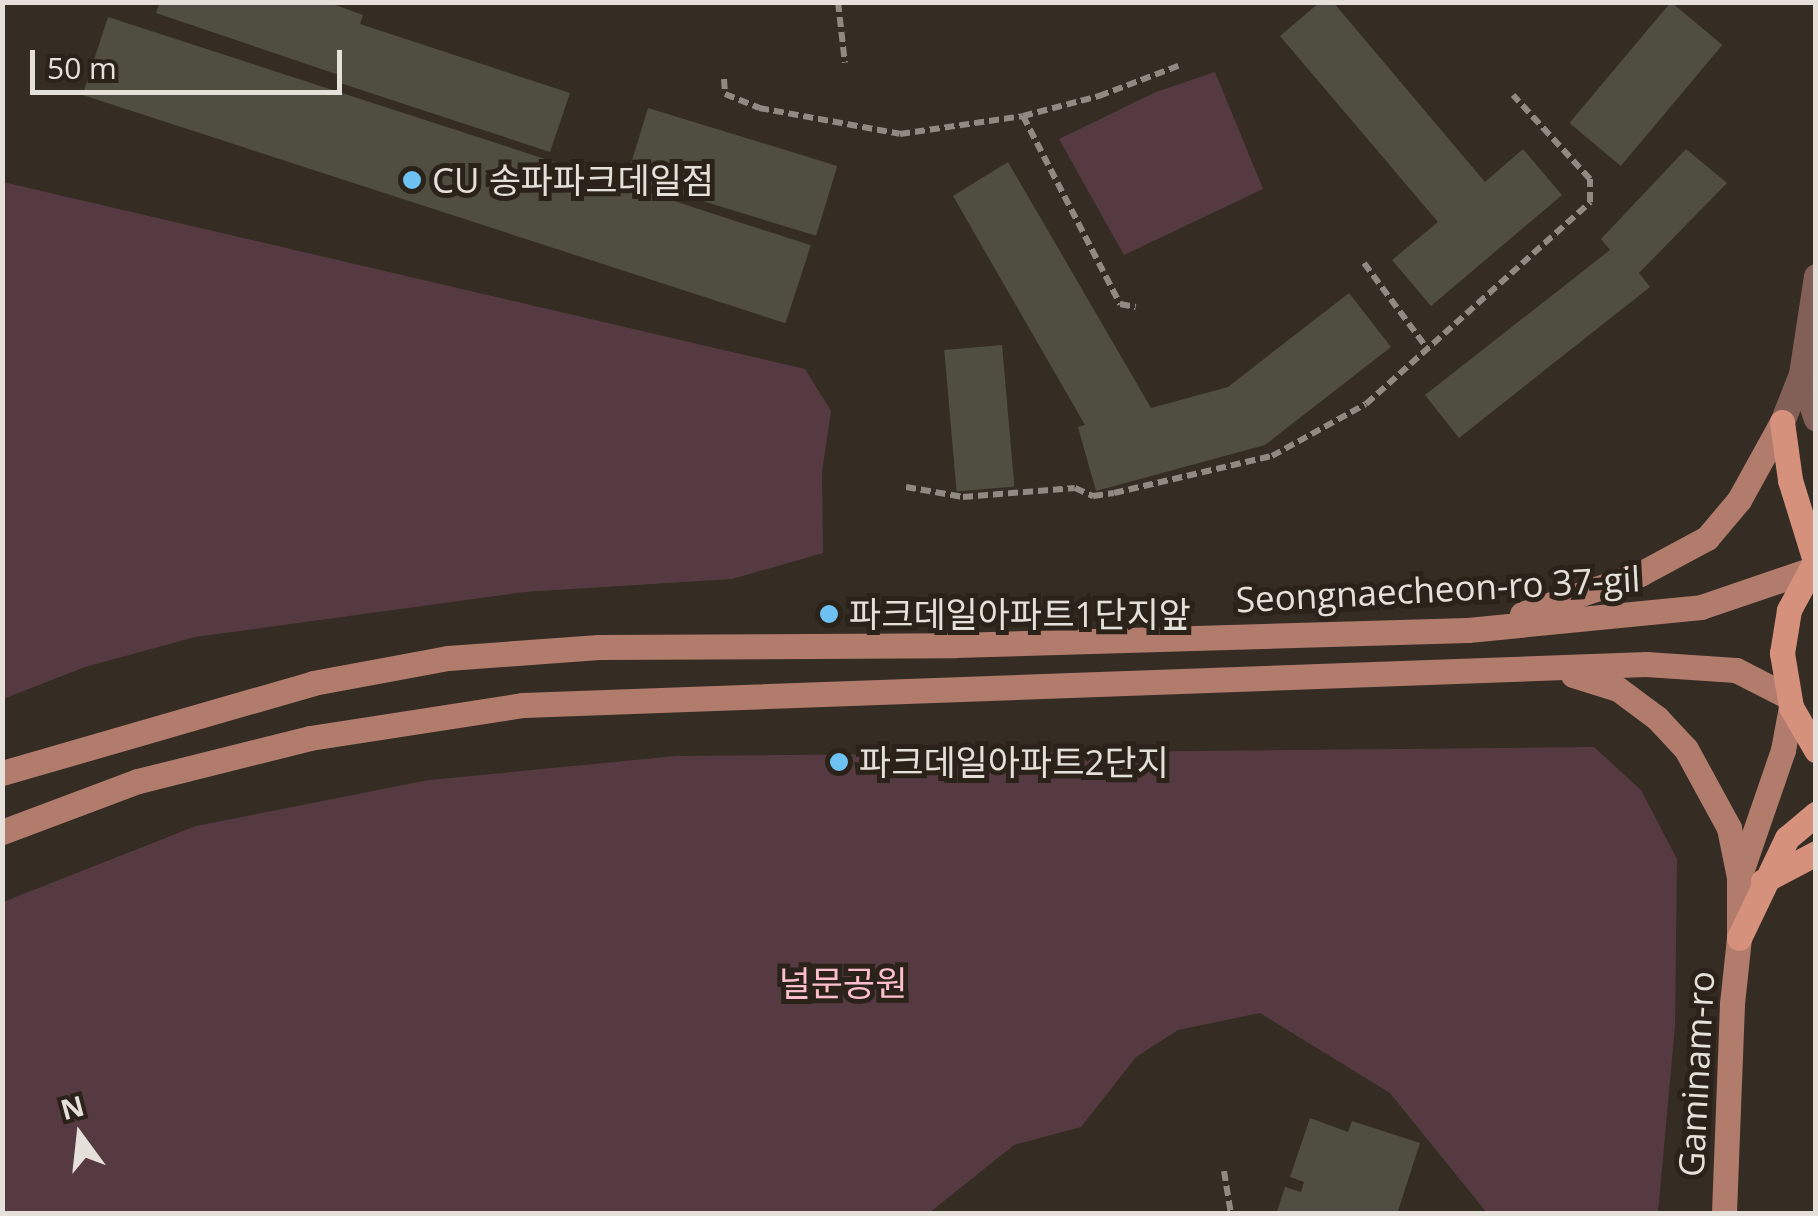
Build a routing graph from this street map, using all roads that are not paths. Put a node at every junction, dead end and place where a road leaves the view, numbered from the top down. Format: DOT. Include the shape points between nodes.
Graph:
graph roads {
  1 [pos="1816,276"];
  2 [pos="1801,374"];
  3 [pos="1816,420"];
  4 [pos="1782,422"];
  5 [pos="1813,564"];
  6 [pos="1468,630"];
  7 [pos="913,645"];
  8 [pos="1552,669"];
  9 [pos="913,692"];
  10 [pos="1789,702"];
  11 [pos="1816,750"];
  12 [pos="2,774"];
  13 [pos="1816,814"];
  14 [pos="2,832"];
  15 [pos="1816,853"];
  16 [pos="1751,879"];
  17 [pos="1724,1214"];
  1 -- 2 [label="street"];
  2 -- 3 [label="street"];
  2 -- 4 [label="street"];
  4 -- 5 [label="main road"];
  4 -- 6 [label="main road" via="1740,500 1707,538 1640,574"];
  5 -- 6 [label="main road, Seongnaecheon-ro 37-gil" via="1702,607"];
  5 -- 10 [label="main road" via="1784,632"];
  6 -- 7 [label="main road, Seongnaecheon-ro 37-gil"];
  7 -- 9 [label="main road"];
  7 -- 12 [label="main road, Seongnaecheon-ro 37-gil" via="599,646 448,658 313,683"];
  8 -- 9 [label="main road"];
  8 -- 10 [label="main road" via="1712,665 1759,678"];
  8 -- 16 [label="main road" via="1618,689 1656,718 1686,750"];
  9 -- 14 [label="main road" via="596,701 452,714 310,738 138,781"];
  10 -- 11 [label="main road"];
  10 -- 16 [label="main road"];
  13 -- 16 [label="main road"];
  15 -- 16 [label="main road"];
  16 -- 17 [label="main road, Gaminam-ro" via="1732,1004"];
}
